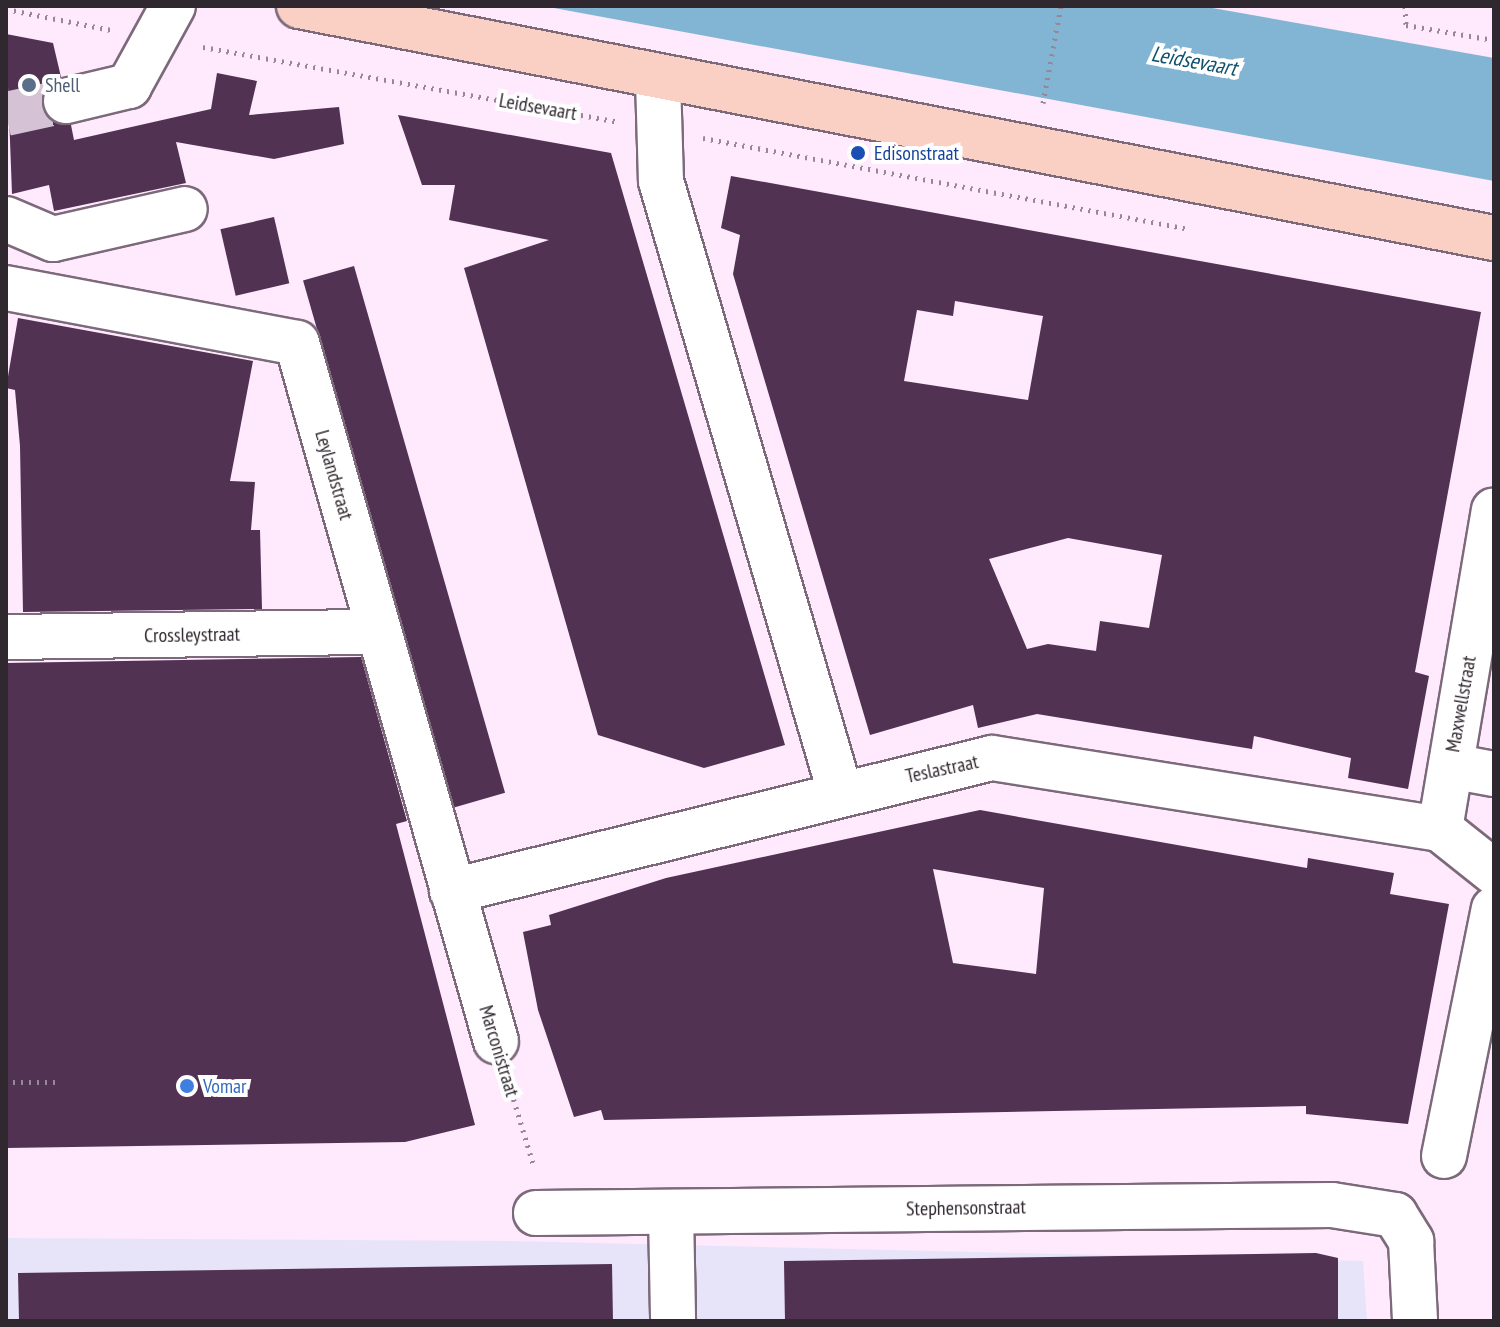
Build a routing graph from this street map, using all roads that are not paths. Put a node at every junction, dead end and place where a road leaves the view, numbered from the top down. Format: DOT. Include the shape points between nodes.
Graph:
graph roads {
  1 [pos="299,6"];
  2 [pos="164,22"];
  3 [pos="658,80"];
  4 [pos="66,101"];
  5 [pos="185,209"];
  6 [pos="6,219"];
  7 [pos="1494,238"];
  8 [pos="6,288"];
  9 [pos="1494,511"];
  10 [pos="378,632"];
  11 [pos="6,637"];
  12 [pos="1451,766"];
  13 [pos="1494,774"];
  14 [pos="840,792"];
  15 [pos="1440,829"];
  16 [pos="1494,872"];
  17 [pos="452,891"];
  18 [pos="1494,909"];
  19 [pos="496,1041"];
  20 [pos="1444,1156"];
  21 [pos="671,1212"];
  22 [pos="536,1213"];
  23 [pos="673,1321"];
  24 [pos="1415,1321"];
  1 -- 3 [label="main road"];
  2 -- 4 [label="street" via="129,86"];
  3 -- 7 [label="main road"];
  3 -- 14 [label="street" via="655,128 661,181"];
  5 -- 6 [label="street" via="53,239"];
  8 -- 10 [label="street, Leylandstraat" via="297,343"];
  9 -- 12 [label="street, Maxwellstraat"];
  10 -- 11 [label="street, Crossleystraat"];
  10 -- 17 [label="street, Leylandstraat"];
  12 -- 13 [label="street"];
  12 -- 15 [label="street, Maxwellstraat"];
  14 -- 15 [label="street, Teslastraat" via="992,758"];
  14 -- 17 [label="street, Teslastraat"];
  15 -- 16 [label="street"];
  17 -- 19 [label="street, Marconistraat"];
  18 -- 20 [label="street"];
  21 -- 22 [label="street, Stephensonstraat"];
  21 -- 23 [label="street"];
  21 -- 24 [label="street, Stephensonstraat" via="1332,1205 1395,1215 1411,1241"];
}
